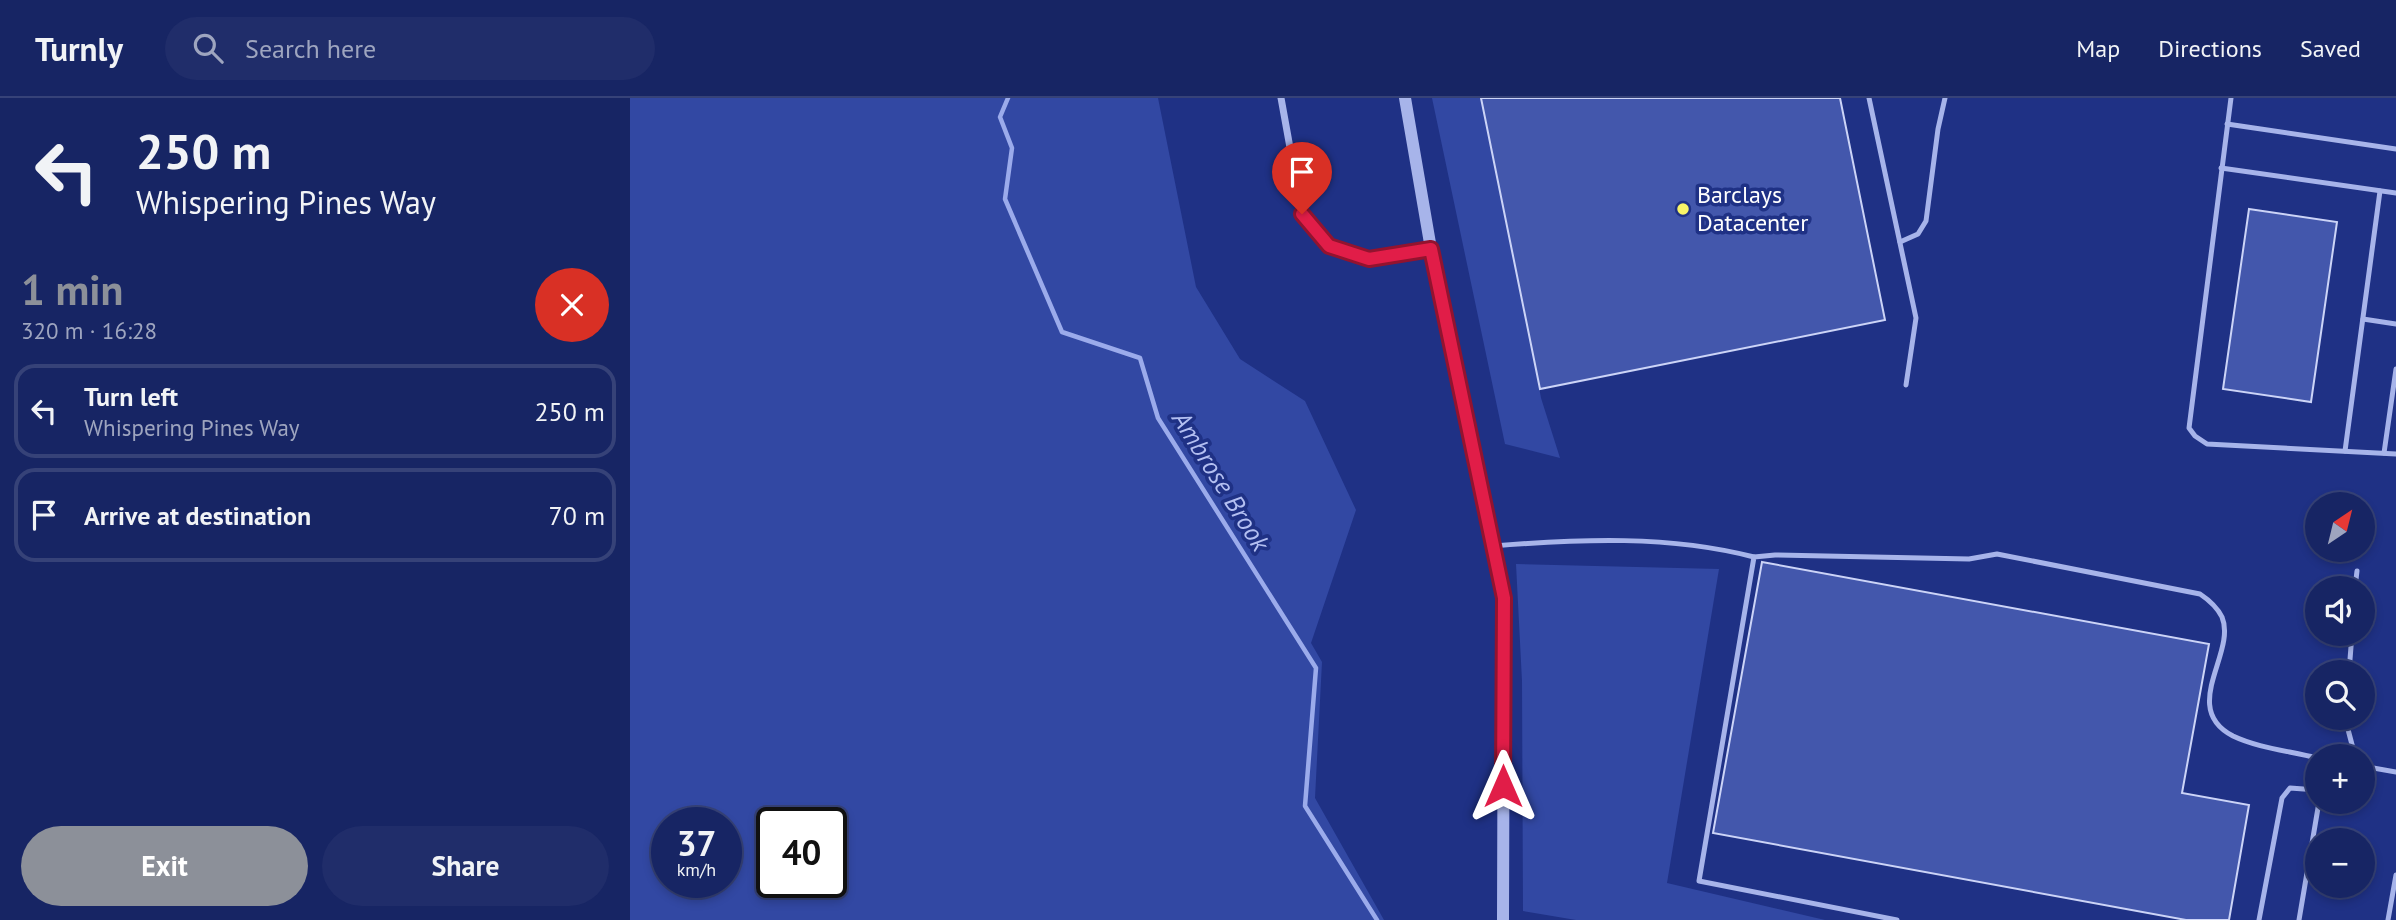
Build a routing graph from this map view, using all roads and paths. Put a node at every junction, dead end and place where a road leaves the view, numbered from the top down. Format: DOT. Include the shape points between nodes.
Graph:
graph roads {
  1 [pos="1281,98"];
  2 [pos="1405,98"];
  3 [pos="1870,98"];
  4 [pos="1945,98"];
  5 [pos="2231,98"];
  6 [pos="2227,124"];
  7 [pos="2396,149"];
  8 [pos="2221,168"];
  9 [pos="2380,191"];
  10 [pos="2396,193"];
  11 [pos="1900,242"];
  12 [pos="1431,249"];
  13 [pos="2363,319"];
  14 [pos="2396,324"];
  15 [pos="2396,369"];
  16 [pos="1906,385"];
  17 [pos="2345,451"];
  18 [pos="2384,453"];
  19 [pos="2396,454"];
  20 [pos="1493,546"];
  21 [pos="1754,557"];
  22 [pos="2357,571"];
  23 [pos="2356,576"];
  24 [pos="2305,755"];
  25 [pos="2375,768"];
  26 [pos="2396,772"];
  27 [pos="2305,789"];
  28 [pos="2317,814"];
  29 [pos="2396,875"];
  30 [pos="1503,920"];
  31 [pos="1897,920"];
  32 [pos="2259,920"];
  33 [pos="2300,920"];
  34 [pos="2388,920"];
  1 -- 12 [label="street" via="1302,214 1329,246 1369,259"];
  2 -- 12 [label="street"];
  3 -- 11 [label="lane"];
  4 -- 11 [label="lane" via="1926,220 1918,234"];
  5 -- 6 [label="lane"];
  6 -- 7 [label="lane"];
  6 -- 8 [label="lane"];
  8 -- 9 [label="lane"];
  8 -- 17 [label="lane" via="2189,428 2207,444"];
  9 -- 10 [label="lane"];
  9 -- 13 [label="lane"];
  11 -- 16 [label="lane" via="1916,318"];
  12 -- 20 [label="street"];
  13 -- 14 [label="lane"];
  13 -- 17 [label="lane"];
  15 -- 18 [label="lane"];
  17 -- 18 [label="lane"];
  18 -- 19 [label="lane"];
  20 -- 21 [label="lane" via="1601,540 1694,545"];
  20 -- 30 [label="street" via="1504,598"];
  21 -- 24 [label="lane" via="1969,559 1997,554 2200,594 2223,619 2208,704 2217,723 2247,741"];
  21 -- 31 [label="lane" via="1699,881"];
  22 -- 23 [label="lane"];
  25 -- 26 [label="lane"];
  27 -- 32 [label="lane" via="2290,788 2282,798"];
  28 -- 33 [label="lane"];
  29 -- 34 [label="lane"];
}
